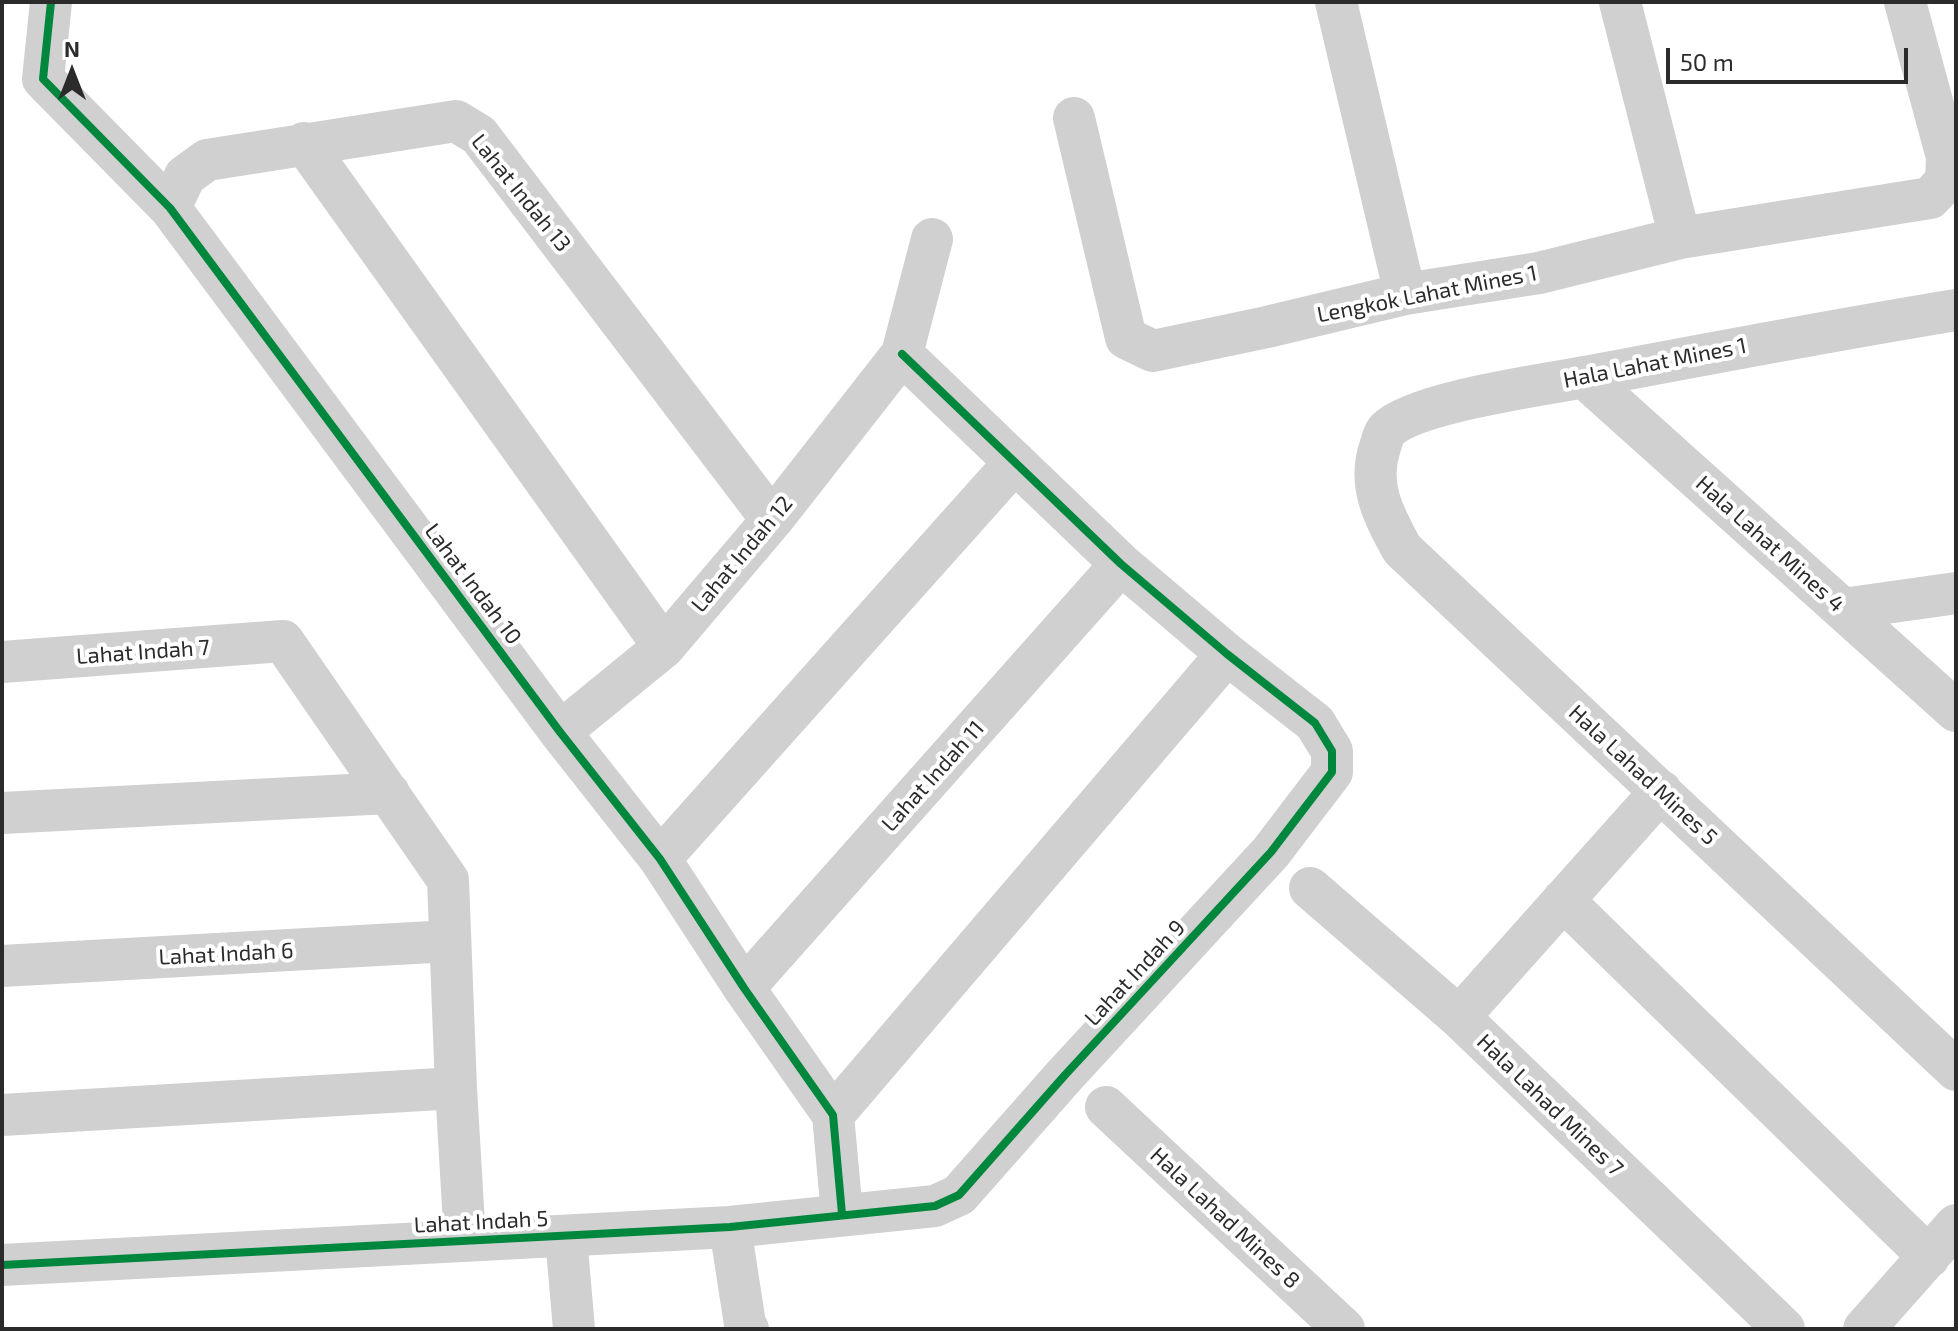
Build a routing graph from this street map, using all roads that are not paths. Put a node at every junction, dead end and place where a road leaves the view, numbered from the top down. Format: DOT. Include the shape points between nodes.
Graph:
graph roads {
  1 [pos="51,2"];
  2 [pos="1336,2"];
  3 [pos="1620,2"];
  4 [pos="1905,2"];
  5 [pos="1074,118"];
  6 [pos="304,143"];
  7 [pos="170,208"];
  8 [pos="1680,238"];
  9 [pos="932,239"];
  10 [pos="1405,294"];
  11 [pos="1956,310"];
  12 [pos="902,354"];
  13 [pos="1584,377"];
  14 [pos="1377,455"];
  15 [pos="1015,462"];
  16 [pos="772,520"];
  17 [pos="1121,564"];
  18 [pos="1956,593"];
  19 [pos="1843,609"];
  20 [pos="664,647"];
  21 [pos="1227,654"];
  22 [pos="2,662"];
  23 [pos="1956,711"];
  24 [pos="560,732"];
  25 [pos="1661,791"];
  26 [pos="389,793"];
  27 [pos="2,813"];
  28 [pos="660,859"];
  29 [pos="1310,888"];
  30 [pos="1563,900"];
  31 [pos="450,941"];
  32 [pos="2,966"];
  33 [pos="744,988"];
  34 [pos="1459,1017"];
  35 [pos="1956,1070"];
  36 [pos="456,1088"];
  37 [pos="1106,1107"];
  38 [pos="2,1115"];
  39 [pos="833,1115"];
  40 [pos="959,1195"];
  41 [pos="842,1214"];
  42 [pos="1956,1225"];
  43 [pos="730,1227"];
  44 [pos="566,1237"];
  45 [pos="465,1241"];
  46 [pos="1929,1257"];
  47 [pos="2,1265"];
  48 [pos="574,1329"];
  49 [pos="748,1329"];
  50 [pos="1344,1329"];
  51 [pos="1784,1329"];
  52 [pos="1864,1329"];
  1 -- 7 [label="street, Lahat Indah 10" via="43,79"];
  2 -- 10 [label="street"];
  3 -- 8 [label="street"];
  4 -- 8 [label="street, Lengkok Lahat Mines 1" via="1947,157 1946,181 1930,198"];
  5 -- 10 [label="street, Lengkok Lahat Mines 1" via="1126,338 1153,351"];
  6 -- 7 [label="street, Lahat Indah 13" via="207,160 185,176"];
  6 -- 16 [label="street, Lahat Indah 13" via="456,121 479,135"];
  6 -- 20 [label="street"];
  7 -- 24 [label="street, Lahat Indah 10"];
  8 -- 10 [label="street, Lengkok Lahat Mines 1" via="1539,273"];
  9 -- 12 [label="street"];
  11 -- 13 [label="street, Hala Lahat Mines 1"];
  12 -- 15 [label="street"];
  12 -- 16 [label="street, Lahat Indah 12"];
  13 -- 14 [label="street, Hala Lahat Mines 1" via="1410,415 1385,431"];
  13 -- 19 [label="street, Hala Lahat Mines 4"];
  14 -- 25 [label="street, Hala Lahad Mines 5" via="1374,482 1379,503 1402,549"];
  15 -- 17 [label="street"];
  15 -- 28 [label="street"];
  16 -- 20 [label="street, Lahat Indah 12"];
  17 -- 21 [label="street"];
  17 -- 33 [label="street, Lahat Indah 11"];
  18 -- 19 [label="street"];
  19 -- 23 [label="street, Hala Lahat Mines 4"];
  20 -- 24 [label="street, Lahat Indah 12"];
  21 -- 39 [label="street"];
  21 -- 40 [label="street, Lahat Indah 9" via="1315,723 1332,751 1332,772 1271,852"];
  22 -- 26 [label="street, Lahat Indah 7" via="283,641"];
  24 -- 28 [label="street, Lahat Indah 10"];
  25 -- 30 [label="street"];
  25 -- 35 [label="street, Hala Lahad Mines 5"];
  26 -- 27 [label="street"];
  26 -- 31 [label="street" via="448,880"];
  28 -- 33 [label="street, Lahat Indah 10"];
  29 -- 34 [label="street, Hala Lahad Mines 7"];
  30 -- 34 [label="street"];
  30 -- 46 [label="street"];
  31 -- 32 [label="street, Lahat Indah 6"];
  31 -- 36 [label="street"];
  33 -- 39 [label="street, Lahat Indah 10"];
  34 -- 51 [label="street, Hala Lahad Mines 7"];
  36 -- 38 [label="street"];
  36 -- 45 [label="street"];
  37 -- 50 [label="street, Hala Lahad Mines 8"];
  39 -- 41 [label="street, Lahat Indah 10"];
  40 -- 41 [label="street, Lahat Indah 5" via="935,1206"];
  41 -- 43 [label="street, Lahat Indah 5"];
  42 -- 46 [label="street"];
  43 -- 44 [label="street, Lahat Indah 5"];
  43 -- 49 [label="street"];
  44 -- 45 [label="street, Lahat Indah 5"];
  44 -- 48 [label="street"];
  45 -- 47 [label="street, Lahat Indah 5"];
  46 -- 52 [label="street"];
}
